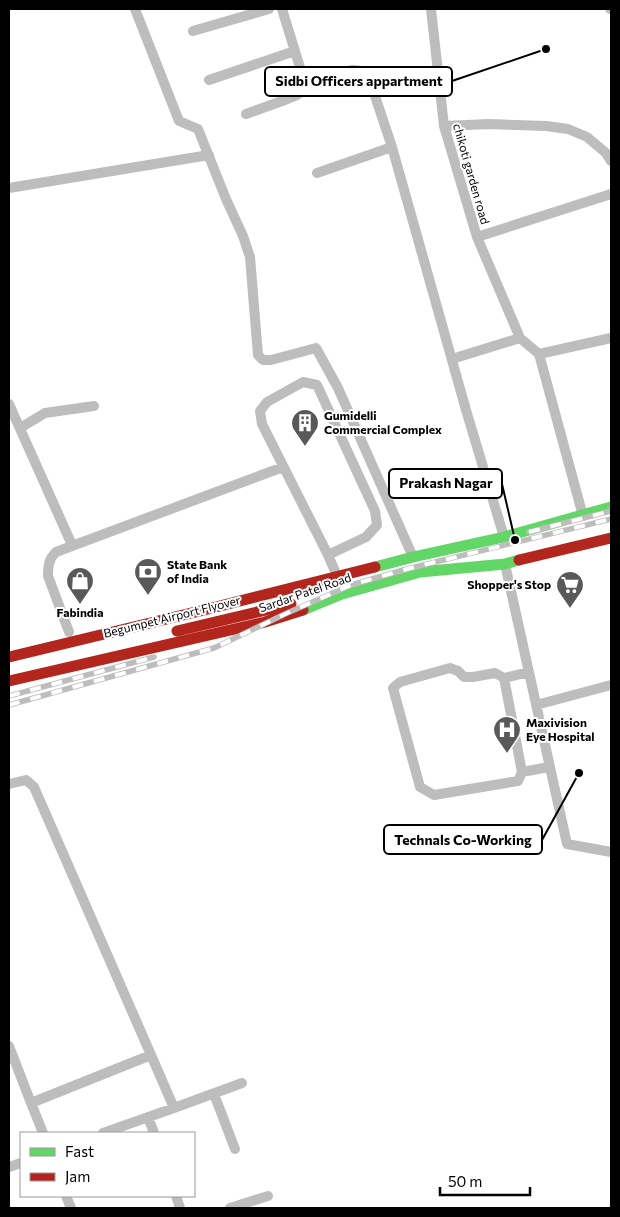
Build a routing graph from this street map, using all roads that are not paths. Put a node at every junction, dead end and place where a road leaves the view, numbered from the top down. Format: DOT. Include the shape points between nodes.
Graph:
graph roads {
  1 [pos="135,9"];
  2 [pos="269,9"];
  3 [pos="282,9"];
  4 [pos="431,9"];
  5 [pos="193,31"];
  6 [pos="295,51"];
  7 [pos="209,80"];
  8 [pos="306,87"];
  9 [pos="246,114"];
  10 [pos="444,126"];
  11 [pos="392,147"];
  12 [pos="209,156"];
  13 [pos="611,160"];
  14 [pos="317,173"];
  15 [pos="9,188"];
  16 [pos="611,194"];
  17 [pos="477,237"];
  18 [pos="520,338"];
  19 [pos="611,338"];
  20 [pos="540,354"];
  21 [pos="452,359"];
  22 [pos="9,404"];
  23 [pos="94,406"];
  24 [pos="20,428"];
  25 [pos="283,467"];
  26 [pos="611,507"];
  27 [pos="583,516"];
  28 [pos="504,537"];
  29 [pos="611,538"];
  30 [pos="72,546"];
  31 [pos="328,555"];
  32 [pos="413,557"];
  33 [pos="505,564"];
  34 [pos="338,576"];
  35 [pos="234,591"];
  36 [pos="342,594"];
  37 [pos="261,595"];
  38 [pos="176,605"];
  39 [pos="69,632"];
  40 [pos="9,646"];
  41 [pos="9,657"];
  42 [pos="9,670"];
  43 [pos="529,672"];
  44 [pos="504,678"];
  45 [pos="9,681"];
  46 [pos="611,685"];
  47 [pos="536,705"];
  48 [pos="549,767"];
  49 [pos="522,772"];
  50 [pos="9,784"];
  51 [pos="611,852"];
  52 [pos="9,1046"];
  53 [pos="151,1054"];
  54 [pos="242,1083"];
  55 [pos="214,1094"];
  56 [pos="32,1103"];
  57 [pos="174,1108"];
  58 [pos="148,1117"];
  59 [pos="119,1131"];
  60 [pos="43,1132"];
  61 [pos="154,1132"];
  62 [pos="235,1149"];
  63 [pos="268,1196"];
  64 [pos="230,1208"];
  1 -- 12 [label="street" via="179,121 198,129"];
  2 -- 5 [label="street"];
  3 -- 6 [label="street"];
  4 -- 10 [label="street, chikoti garden road"];
  6 -- 7 [label="street"];
  6 -- 8 [label="street"];
  8 -- 9 [label="street" via="297,95"];
  8 -- 11 [label="street" via="352,70 362,71 370,78"];
  10 -- 13 [label="street" via="489,124 568,129 587,136"];
  10 -- 17 [label="street, chikoti garden road"];
  11 -- 14 [label="street"];
  11 -- 21 [label="street"];
  12 -- 15 [label="street"];
  12 -- 32 [label="street" via="250,257 258,355 263,360 271,360 316,348 338,388"];
  16 -- 17 [label="street"];
  17 -- 18 [label="street, chikoti garden road"];
  18 -- 20 [label="street"];
  18 -- 21 [label="street"];
  19 -- 20 [label="street"];
  20 -- 27 [label="street"];
  21 -- 28 [label="street"];
  22 -- 24 [label="street"];
  23 -- 24 [label="street" via="45,413"];
  24 -- 30 [label="street"];
  25 -- 30 [label="street"];
  25 -- 31 [label="street"];
  25 -- 31 [label="street" via="262,424 260,411 266,402 303,382 317,386 375,511 377,525 366,538"];
  26 -- 27 [label="main road, Sardar Patel Road"];
  27 -- 28 [label="main road, Sardar Patel Road"];
  28 -- 32 [label="main road, Sardar Patel Road"];
  29 -- 33 [label="main road, Sardar Patel Road"];
  30 -- 39 [label="street" via="56,552 48,566 48,576"];
  31 -- 34 [label="street"];
  32 -- 34 [label="main road, Sardar Patel Road"];
  33 -- 36 [label="main road, Sardar Patel Road" via="420,572"];
  33 -- 43 [label="street"];
  34 -- 37 [label="main road, Sardar Patel Road"];
  35 -- 37 [label="main road, Sardar Patel Road"];
  36 -- 42 [label="main road, Begumpet Airport Flyover"];
  36 -- 45 [label="main road, Sardar Patel Road" via="311,608 265,622"];
  37 -- 41 [label="main road, Begumpet Airport Flyover"];
  38 -- 39 [label="main road"];
  39 -- 40 [label="main road"];
  43 -- 44 [label="street"];
  43 -- 47 [label="street"];
  44 -- 49 [label="street"];
  44 -- 49 [label="street" via="496,673 464,677 450,668 400,682 393,688 420,787 434,794 518,780"];
  46 -- 47 [label="street"];
  47 -- 48 [label="street"];
  48 -- 49 [label="street"];
  48 -- 51 [label="street" via="567,844"];
  50 -- 53 [label="street" via="26,780 34,786"];
  52 -- 56 [label="street"];
  53 -- 56 [label="street"];
  53 -- 57 [label="street"];
  54 -- 55 [label="street"];
  55 -- 57 [label="street"];
  55 -- 62 [label="street"];
  56 -- 60 [label="street"];
  57 -- 58 [label="street"];
  58 -- 59 [label="street"];
  58 -- 61 [label="street"];
  63 -- 64 [label="street"];
}
